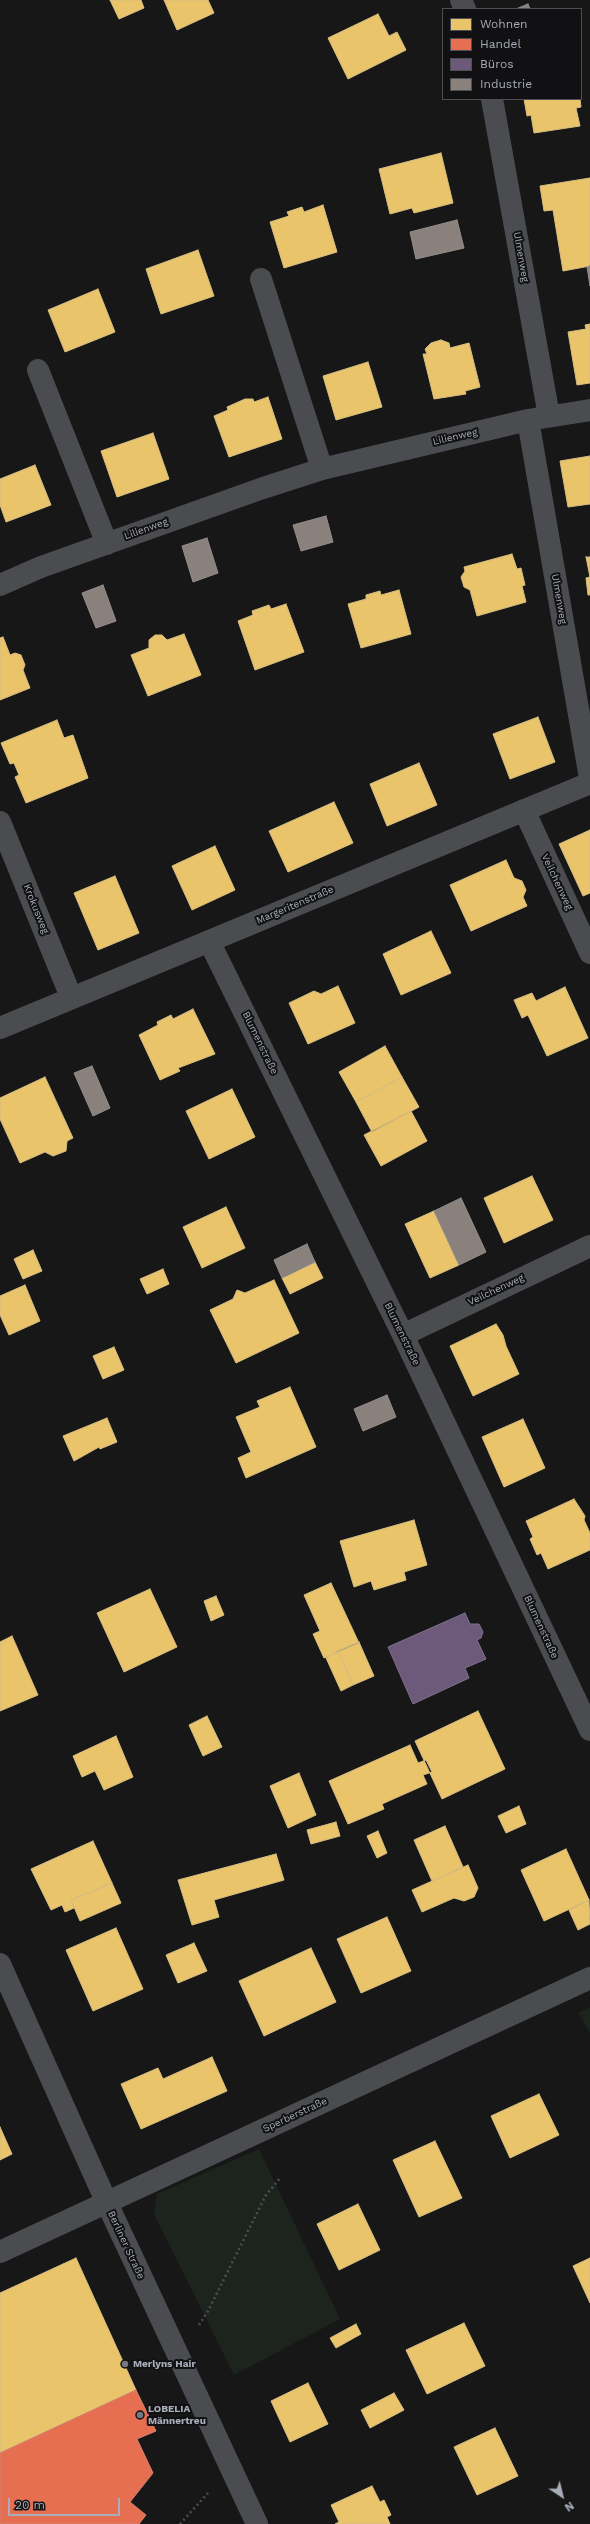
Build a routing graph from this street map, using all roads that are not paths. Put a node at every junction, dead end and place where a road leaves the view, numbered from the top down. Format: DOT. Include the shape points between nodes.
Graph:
graph roads {
  1 [pos="492,100"];
  2 [pos="261,279"];
  3 [pos="38,370"];
  4 [pos="590,410"];
  5 [pos="549,416"];
  6 [pos="528,420"];
  7 [pos="322,469"];
  8 [pos="107,544"];
  9 [pos="0,585"];
  10 [pos="590,778"];
  11 [pos="590,783"];
  12 [pos="524,810"];
  13 [pos="0,822"];
  14 [pos="210,941"];
  15 [pos="590,953"];
  16 [pos="71,997"];
  17 [pos="0,1028"];
  18 [pos="590,1246"];
  19 [pos="403,1335"];
  20 [pos="590,1730"];
  21 [pos="0,1964"];
  22 [pos="590,1978"];
  23 [pos="106,2201"];
  24 [pos="0,2252"];
  25 [pos="257,2524"];
  1 -- 5 [label="street, Ulmenweg"];
  2 -- 7 [label="street"];
  3 -- 8 [label="street"];
  4 -- 5 [label="street, Lilienweg"];
  5 -- 6 [label="street, Lilienweg"];
  6 -- 7 [label="street, Lilienweg"];
  6 -- 10 [label="street, Ulmenweg"];
  7 -- 8 [label="street, Lilienweg"];
  8 -- 9 [label="street, Lilienweg" via="41,567"];
  11 -- 12 [label="street, Margeritenstraße"];
  12 -- 14 [label="street, Margeritenstraße"];
  12 -- 15 [label="street, Veilchenweg"];
  13 -- 16 [label="street, Krokusweg"];
  14 -- 16 [label="street, Margeritenstraße"];
  14 -- 19 [label="street, Blumenstraße"];
  16 -- 17 [label="street, Margeritenstraße"];
  18 -- 19 [label="street, Veilchenweg"];
  19 -- 20 [label="street, Blumenstraße"];
  21 -- 23 [label="street, Berliner Straße"];
  22 -- 23 [label="street, Sperberstraße"];
  23 -- 24 [label="street, Sperberstraße"];
  23 -- 25 [label="street, Berliner Straße"];
}
